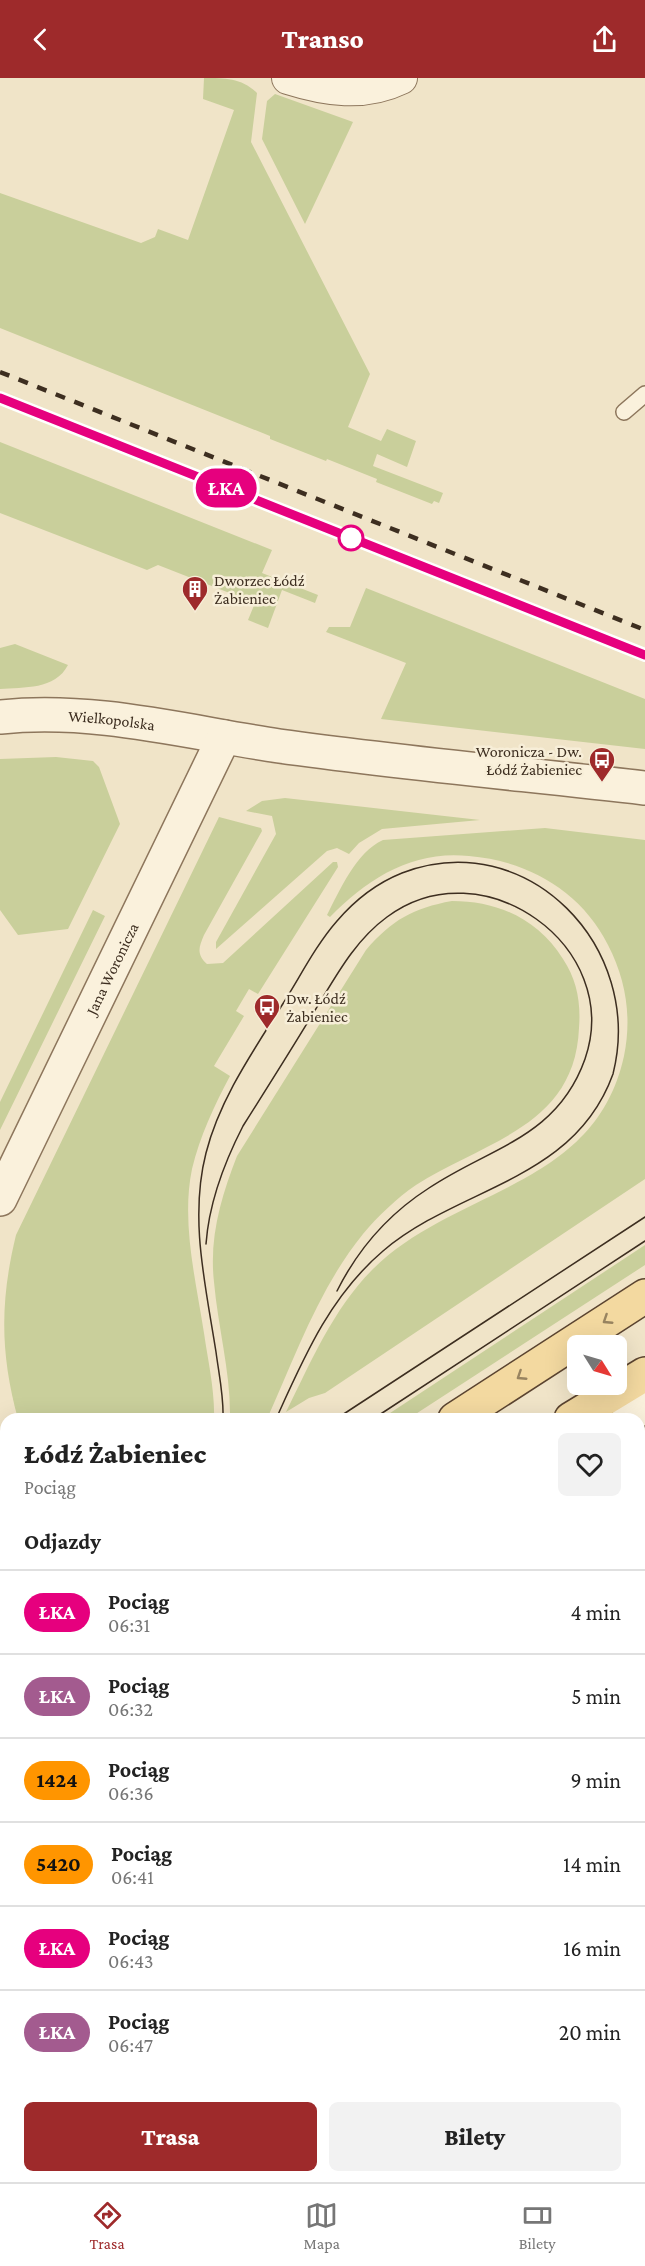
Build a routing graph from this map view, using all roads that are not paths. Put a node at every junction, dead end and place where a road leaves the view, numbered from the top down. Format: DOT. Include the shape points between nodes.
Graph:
graph roads {
  1 [pos="288,78"];
  2 [pos="389,82"];
  3 [pos="645,394"];
  4 [pos="624,412"];
  5 [pos="0,717"];
  6 [pos="224,737"];
  7 [pos="645,788"];
  8 [pos="0,1199"];
  9 [pos="645,1296"];
  10 [pos="645,1374"];
  11 [pos="645,1400"];
  12 [pos="464,1413"];
  13 [pos="581,1413"];
  14 [pos="633,1413"];
  1 -- 2 [label="street" via="342,90"];
  3 -- 4 [label="lane"];
  5 -- 6 [label="street, Wielkopolska" via="66,713"];
  6 -- 7 [label="street, Wielkopolska"];
  6 -- 8 [label="street, Jana Woronicza"];
  9 -- 12 [label="main road, one-way"];
  10 -- 13 [label="main road"];
  11 -- 14 [label="street"];
}
